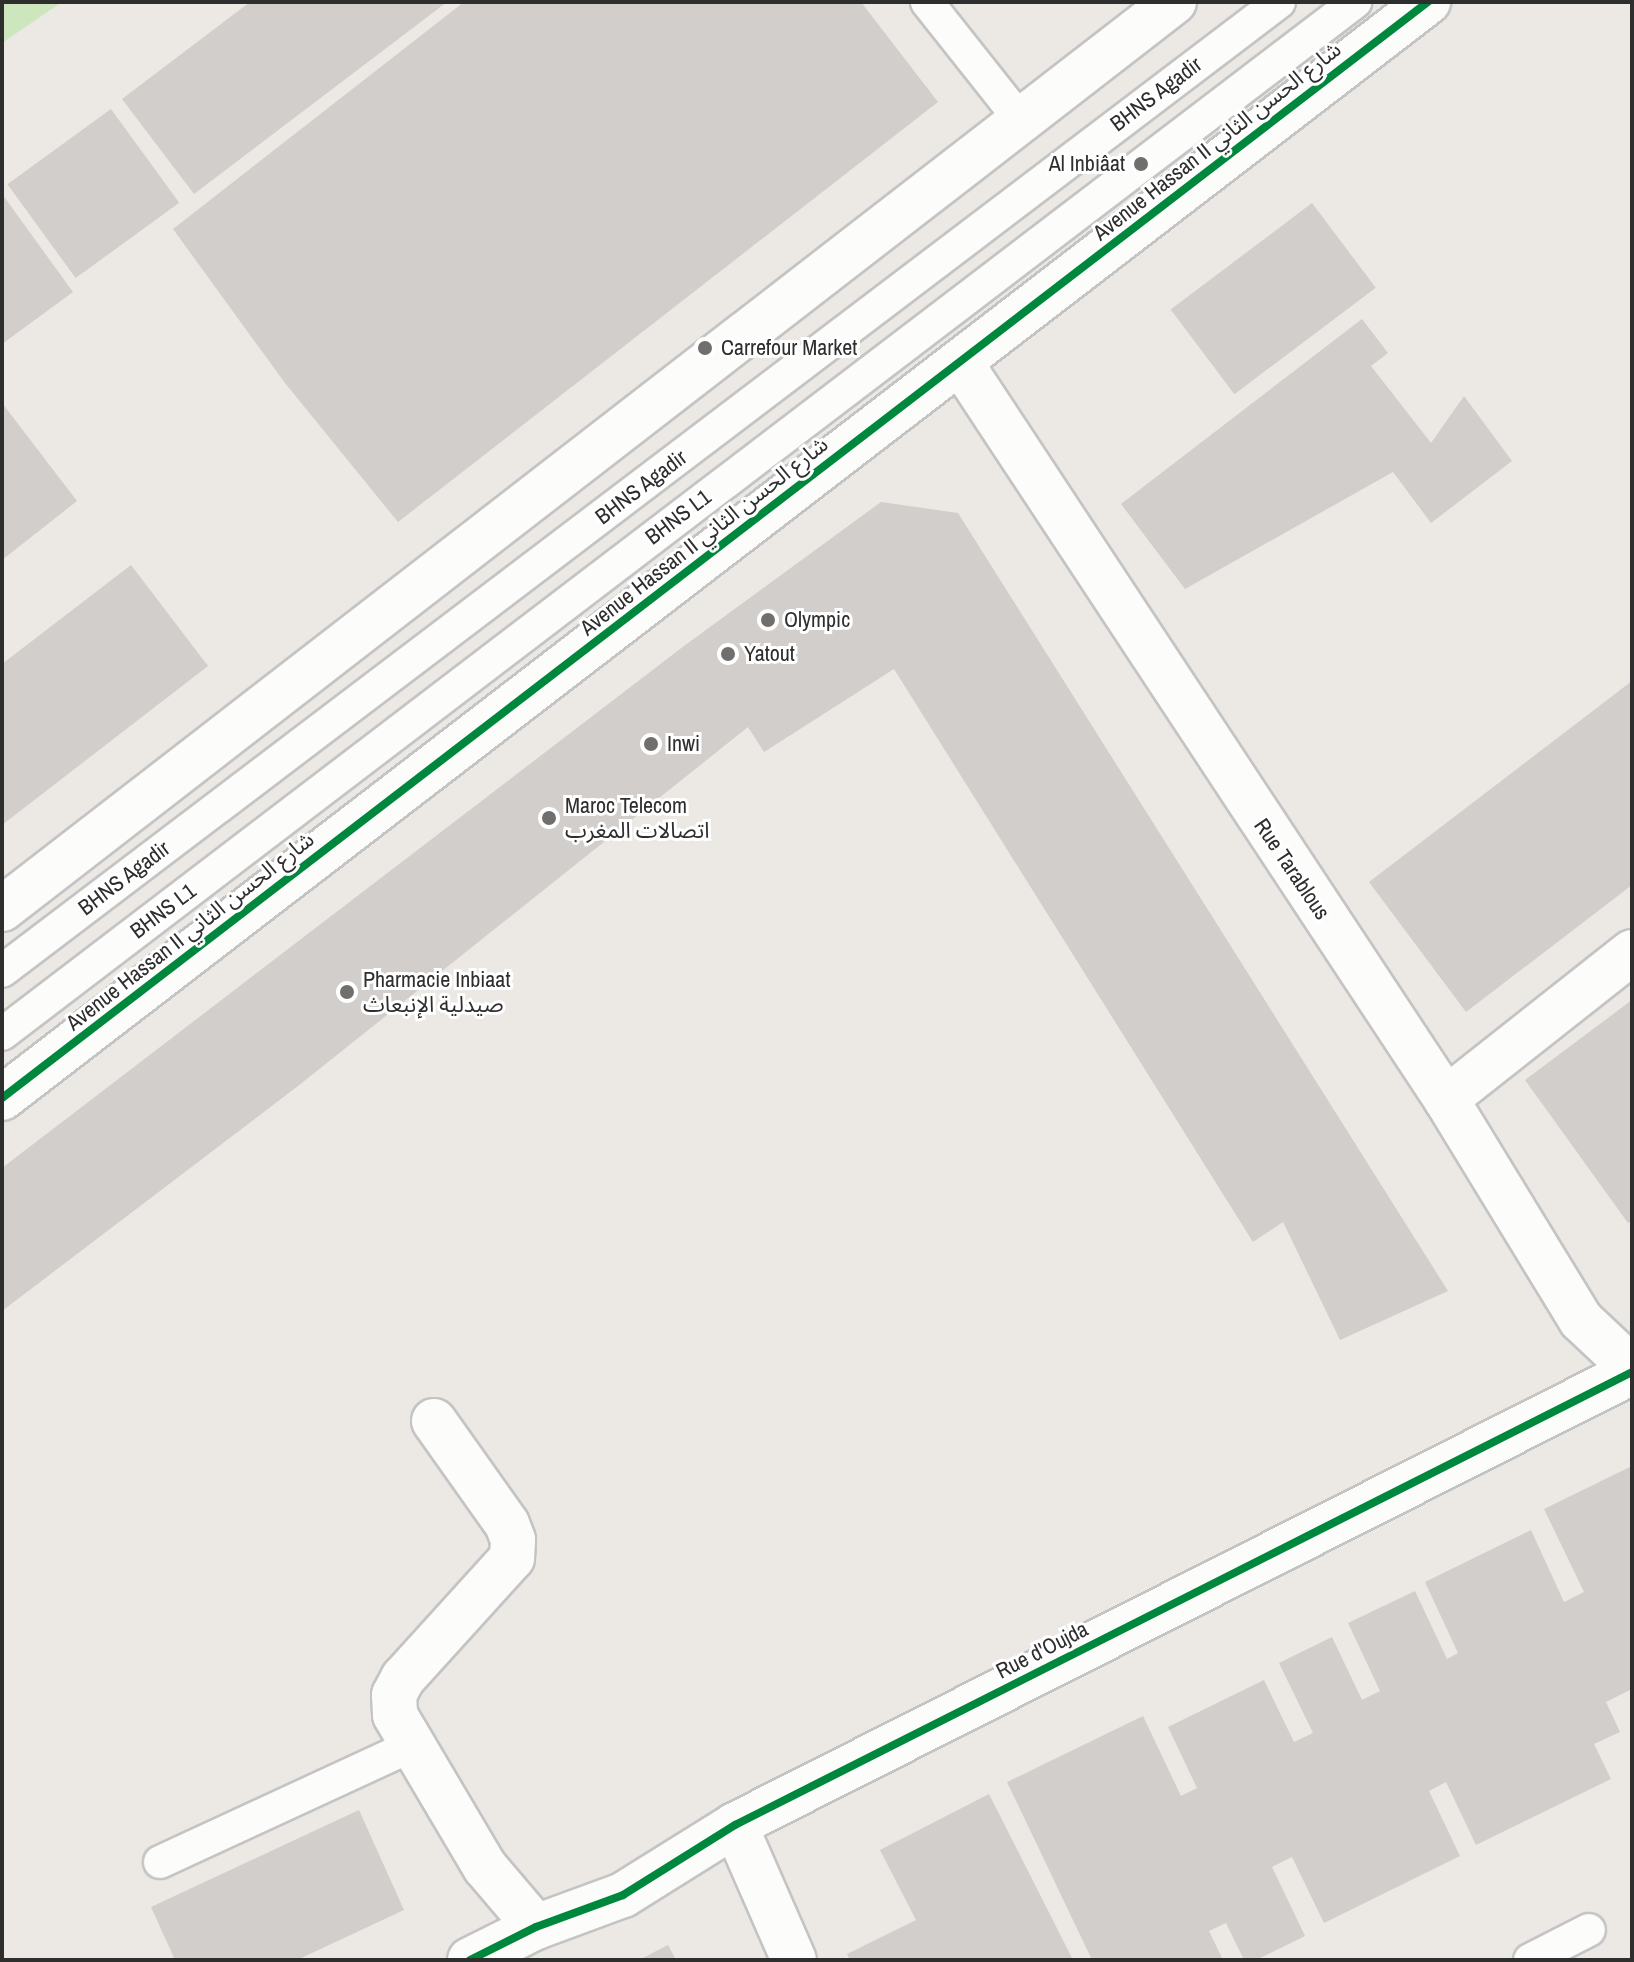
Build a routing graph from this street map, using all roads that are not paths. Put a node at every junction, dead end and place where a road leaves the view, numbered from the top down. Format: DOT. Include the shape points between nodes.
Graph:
graph roads {
  1 [pos="927,2"];
  2 [pos="1174,2"];
  3 [pos="1279,2"];
  4 [pos="1355,2"];
  5 [pos="1428,2"];
  6 [pos="1023,123"];
  7 [pos="960,362"];
  8 [pos="2,909"];
  9 [pos="1632,952"];
  10 [pos="2,971"];
  11 [pos="2,1034"];
  12 [pos="2,1098"];
  13 [pos="1446,1099"];
  14 [pos="1632,1370"];
  15 [pos="434,1421"];
  16 [pos="413,1745"];
  17 [pos="735,1825"];
  18 [pos="160,1862"];
  19 [pos="536,1927"];
  20 [pos="1589,1930"];
  21 [pos="470,1960"];
  22 [pos="794,1960"];
  23 [pos="1530,1960"];
  1 -- 6 [label="lane"];
  2 -- 6 [label="street"];
  3 -- 10 [label="lane, BHNS Agadir"];
  4 -- 11 [label="lane, BHNS L1"];
  5 -- 7 [label="street, Avenue Hassan II شارع الحسن الثاني"];
  6 -- 8 [label="street"];
  7 -- 12 [label="street, Avenue Hassan II شارع الحسن الثاني"];
  7 -- 13 [label="street, Rue Tarablous"];
  9 -- 13 [label="street"];
  13 -- 14 [label="street, Rue Tarablous" via="1581,1320"];
  14 -- 17 [label="street, Rue d'Oujda"];
  15 -- 16 [label="street" via="513,1540 512,1558 403,1678 394,1695 395,1715"];
  16 -- 18 [label="lane"];
  16 -- 19 [label="street" via="485,1867"];
  17 -- 19 [label="street, Rue d'Oujda" via="623,1895"];
  17 -- 22 [label="street"];
  19 -- 21 [label="street, Rue d'Oujda"];
  20 -- 23 [label="lane"];
}
